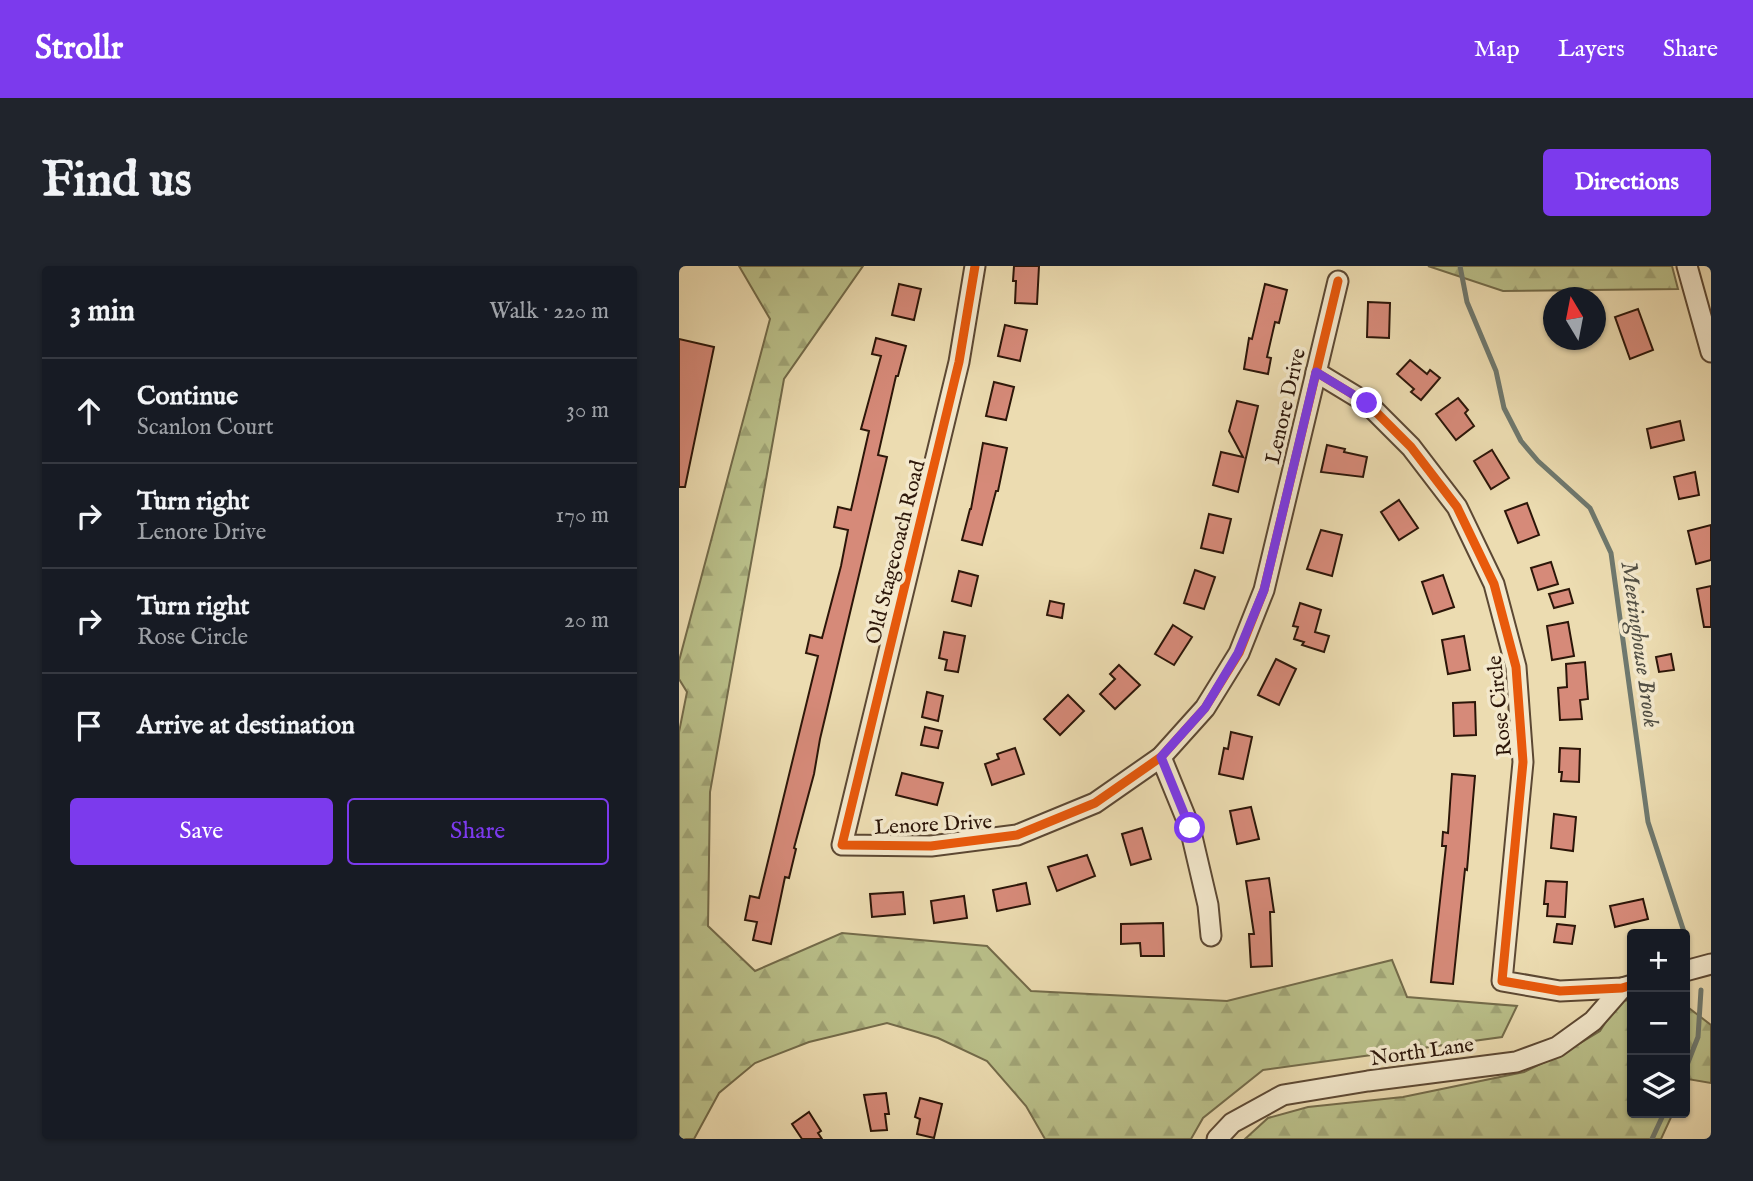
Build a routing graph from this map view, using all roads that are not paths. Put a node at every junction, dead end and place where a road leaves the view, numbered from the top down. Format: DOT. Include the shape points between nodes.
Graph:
graph roads {
  1 [pos="975,266"];
  2 [pos="1687,266"];
  3 [pos="1338,281"];
  4 [pos="1711,352"];
  5 [pos="1316,372"];
  6 [pos="1161,757"];
  7 [pos="842,845"];
  8 [pos="1211,936"];
  9 [pos="1711,964"];
  10 [pos="1690,970"];
  11 [pos="1627,986"];
  12 [pos="1217,1139"];
  1 -- 7 [label="street, Old Stagecoach Road" via="959,362"];
  2 -- 4 [label="street"];
  3 -- 5 [label="street, Lenore Drive"];
  5 -- 6 [label="street, Lenore Drive" via="1264,590 1238,653 1205,708"];
  5 -- 11 [label="street, Rose Circle" via="1367,403 1411,447 1457,507 1494,584 1516,667 1523,762 1502,981 1560,991"];
  6 -- 7 [label="street, Lenore Drive" via="1095,803 1017,835 931,846"];
  6 -- 8 [label="street" via="1190,828"];
  9 -- 10 [label="street"];
  11 -- 12 [label="street, North Lane" via="1594,1021 1557,1047 1516,1062 1283,1095 1232,1123"];
}
